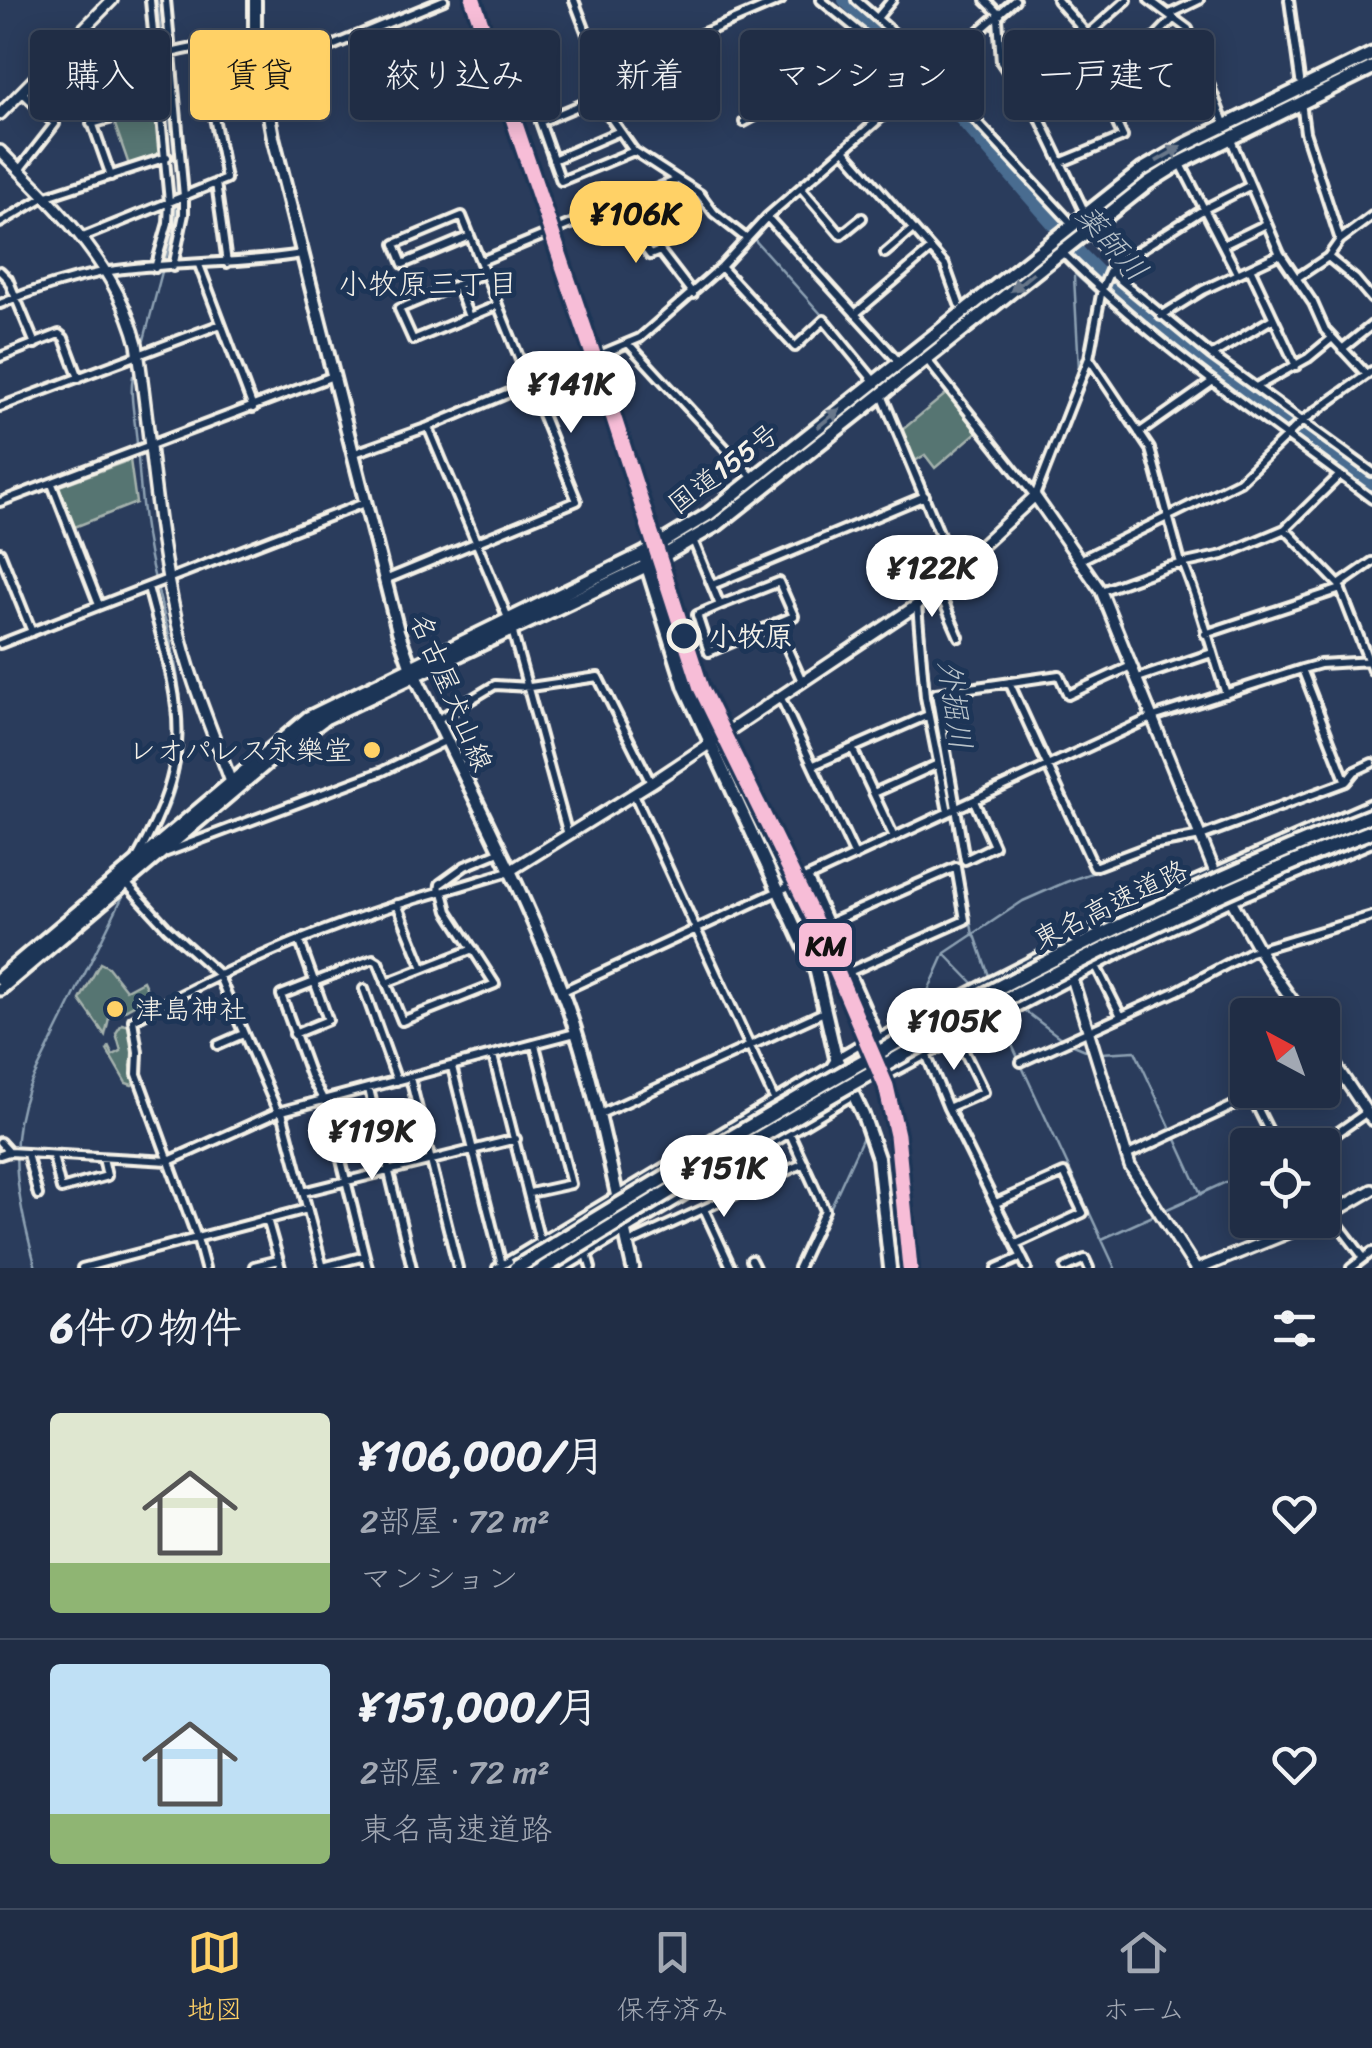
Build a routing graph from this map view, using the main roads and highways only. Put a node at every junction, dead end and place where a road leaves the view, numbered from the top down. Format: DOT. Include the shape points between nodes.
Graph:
graph roads {
  1 [pos="255,0"];
  2 [pos="1372,54"];
  3 [pos="1372,68"];
  4 [pos="1228,131"];
  5 [pos="644,560"];
  6 [pos="412,670"];
  7 [pos="1372,815"];
  8 [pos="1372,831"];
  9 [pos="0,978"];
  10 [pos="0,989"];
  11 [pos="505,1267"];
  12 [pos="544,1268"];
  13 [pos="633,1268"];
  14 [pos="890,1268"];
  1 -- 6 [label="main road, 名古屋犬山線" via="255,39 273,137"];
  2 -- 4 [label="highway, 国道155号"];
  3 -- 4 [label="highway, 国道155号"];
  4 -- 5 [label="highway, 国道155号, one-way" via="1089,228 718,524"];
  5 -- 4 [label="highway, 国道155号, one-way" via="1142,170"];
  5 -- 6 [label="highway, 国道155号"];
  5 -- 14 [label="main road" via="676,666 816,972 836,1058 878,1158"];
  6 -- 9 [label="highway, 国道155号" via="308,718"];
  6 -- 10 [label="highway, 国道155号" via="325,718"];
  6 -- 13 [label="main road, 名古屋犬山線" via="562,992"];
  7 -- 11 [label="highway, 東名高速道路, bridge" via="1196,889 960,1006"];
  8 -- 12 [label="highway, 東名高速道路, bridge" via="1218,895 984,1010 810,1106"];
}
